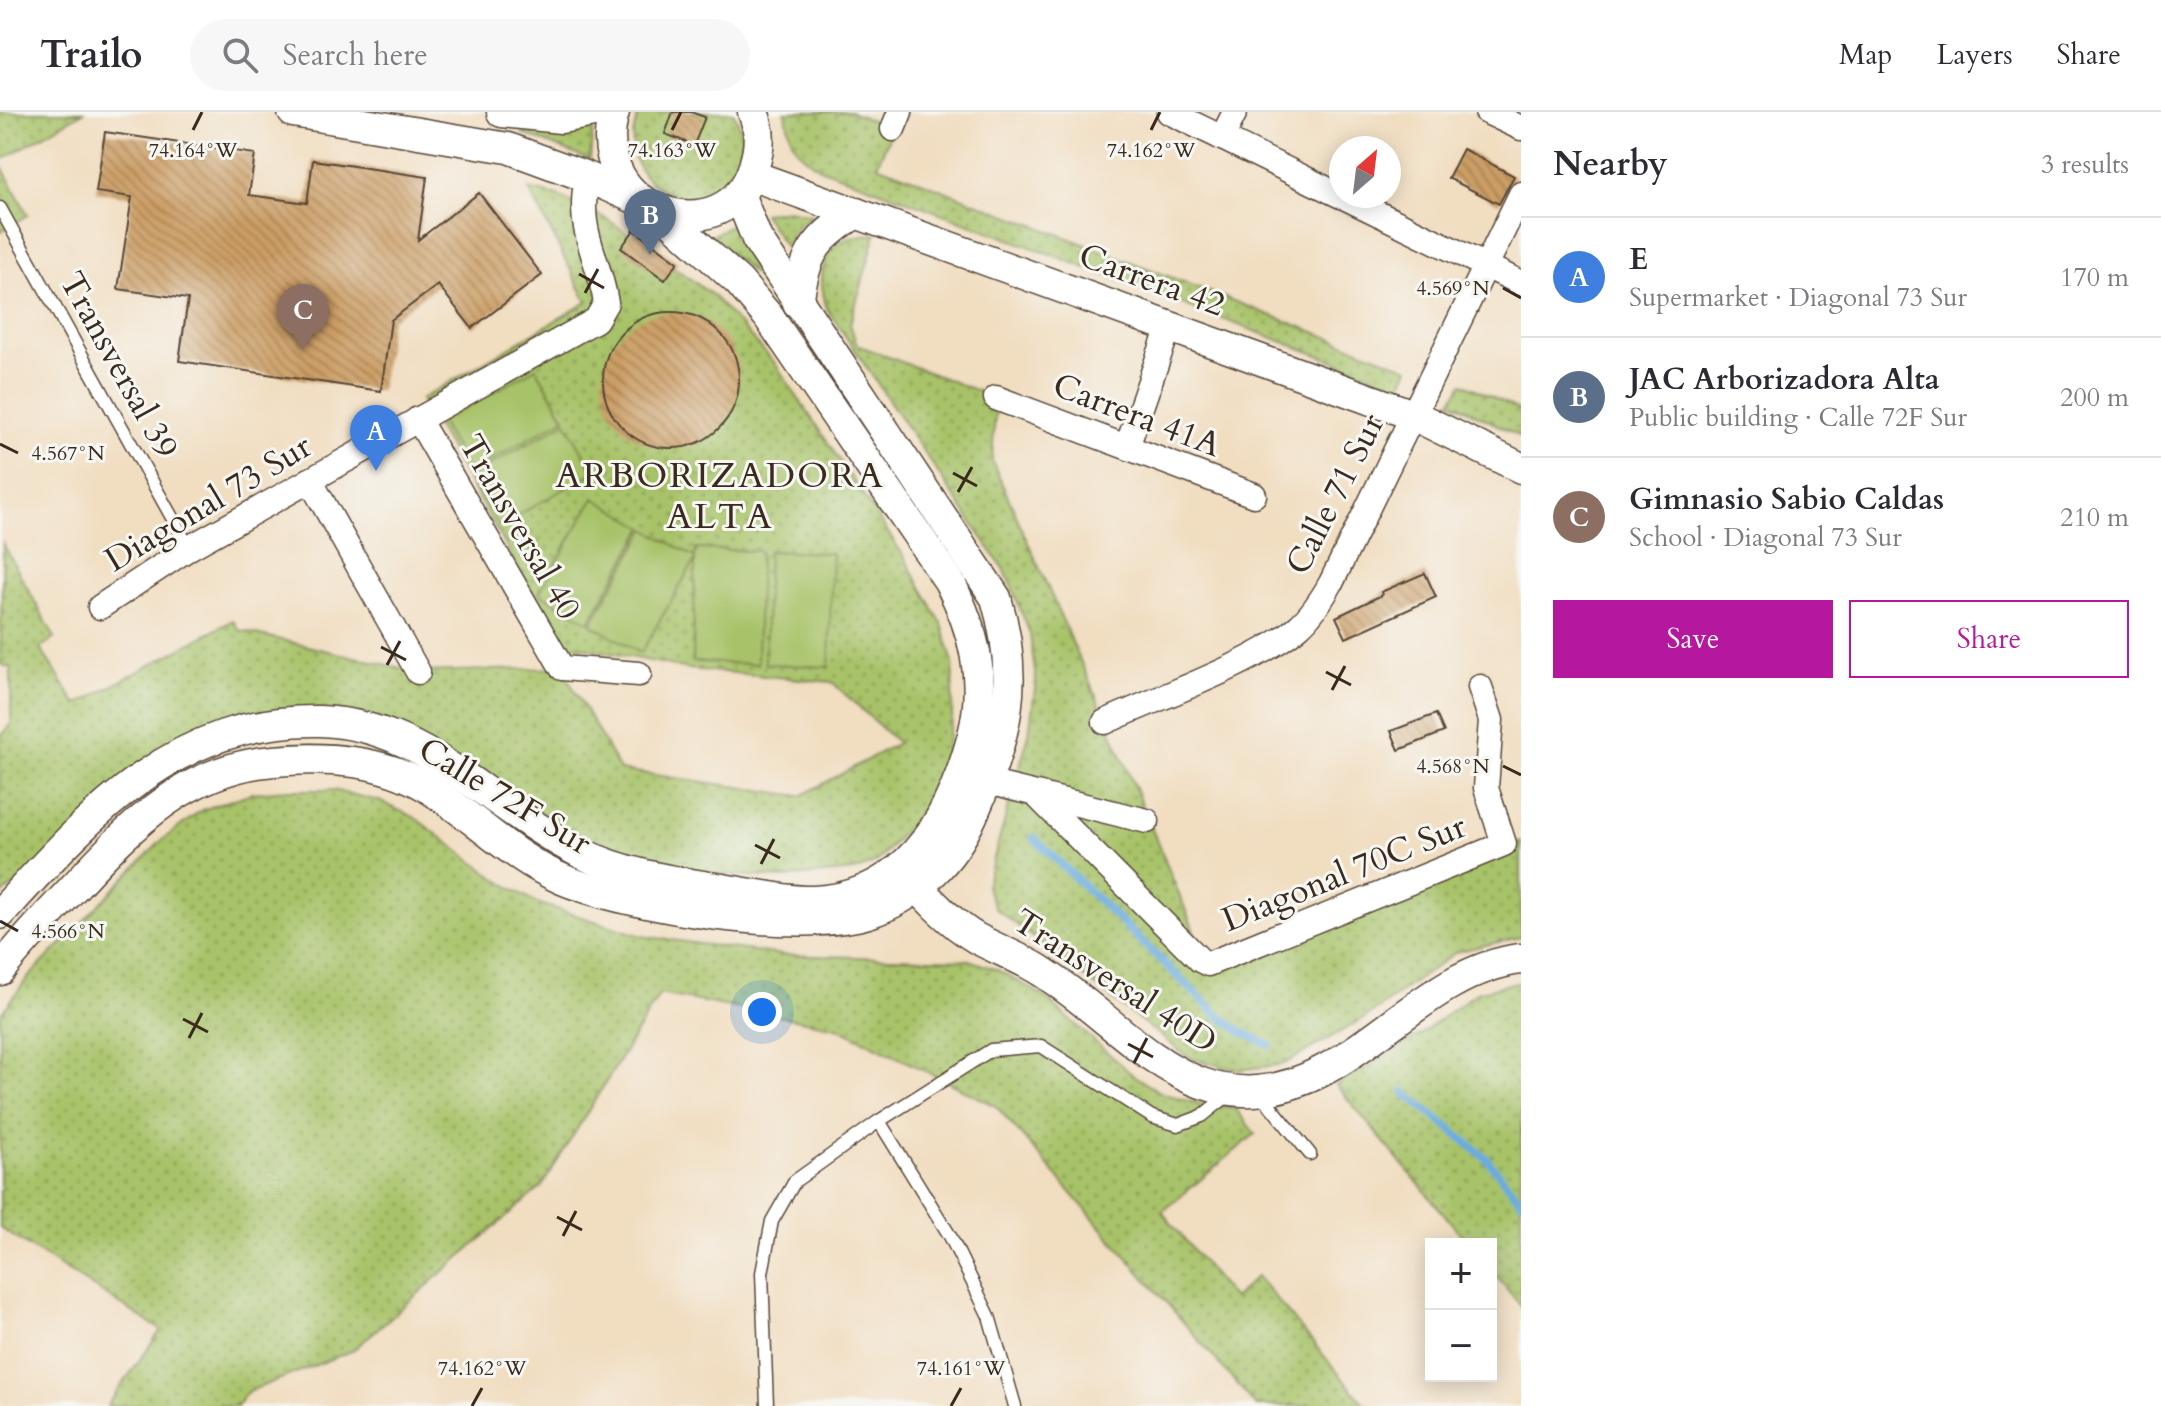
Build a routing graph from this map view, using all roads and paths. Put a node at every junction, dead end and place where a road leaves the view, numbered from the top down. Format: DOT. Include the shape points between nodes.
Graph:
graph roads {
  1 [pos="293,112"];
  2 [pos="502,112"];
  3 [pos="594,112"];
  4 [pos="614,112"];
  5 [pos="753,112"];
  6 [pos="1169,112"];
  7 [pos="1235,112"];
  8 [pos="1487,112"];
  9 [pos="563,115"];
  10 [pos="1521,128"];
  11 [pos="1222,138"];
  12 [pos="587,177"];
  13 [pos="745,185"];
  14 [pos="1329,190"];
  15 [pos="1521,194"];
  16 [pos="651,206"];
  17 [pos="0,208"];
  18 [pos="1367,208"];
  19 [pos="856,213"];
  20 [pos="1486,266"];
  21 [pos="1521,283"];
  22 [pos="798,303"];
  23 [pos="1169,327"];
  24 [pos="996,398"];
  25 [pos="1413,415"];
  26 [pos="418,419"];
  27 [pos="1127,447"];
  28 [pos="1521,468"];
  29 [pos="310,480"];
  30 [pos="1254,495"];
  31 [pos="189,548"];
  32 [pos="100,607"];
  33 [pos="418,672"];
  34 [pos="639,674"];
  35 [pos="1480,687"];
  36 [pos="1105,722"];
  37 [pos="987,782"];
  38 [pos="1035,794"];
  39 [pos="1147,821"];
  40 [pos="909,878"];
  41 [pos="0,914"];
  42 [pos="1521,959"];
  43 [pos="0,970"];
  44 [pos="1246,1091"];
  45 [pos="879,1121"];
  46 [pos="1310,1154"];
  47 [pos="767,1406"];
  48 [pos="1015,1406"];
  1 -- 12 [label="street" via="487,143"];
  2 -- 9 [label="street"];
  3 -- 9 [label="street"];
  4 -- 16 [label="street" via="609,150 615,170 626,188"];
  5 -- 13 [label="street" via="760,146"];
  6 -- 11 [label="street"];
  7 -- 11 [label="street"];
  8 -- 10 [label="street"];
  11 -- 14 [label="street"];
  12 -- 16 [label="street"];
  12 -- 26 [label="street, Diagonal 73 Sur" via="583,224 604,291 603,312"];
  13 -- 16 [label="street" via="704,213 682,216"];
  13 -- 19 [label="street, Carrera 42"];
  13 -- 22 [label="street, Calle 72F Sur" via="751,229"];
  15 -- 20 [label="street, Calle 71 Sur"];
  16 -- 40 [label="street, Calle 72F Sur" via="729,272 768,316 949,581 971,626 980,690 967,756 942,821"];
  17 -- 31 [label="lane, Transversal 39"];
  18 -- 20 [label="street"];
  19 -- 22 [label="street" via="818,240 808,257"];
  19 -- 23 [label="street, Carrera 42"];
  20 -- 21 [label="street"];
  20 -- 25 [label="street, Calle 71 Sur"];
  22 -- 37 [label="street, Calle 72F Sur" via="996,598 1006,633 1010,692 999,754"];
  23 -- 25 [label="street, Carrera 42"];
  23 -- 27 [label="street"];
  24 -- 27 [label="street, Carrera 41A"];
  25 -- 28 [label="street, Carrera 42"];
  25 -- 36 [label="street, Calle 71 Sur" via="1331,583 1299,626 1259,652"];
  26 -- 29 [label="street, Diagonal 73 Sur"];
  26 -- 34 [label="street, Transversal 40" via="562,668"];
  27 -- 30 [label="street, Carrera 41A"];
  29 -- 31 [label="street, Diagonal 73 Sur"];
  29 -- 33 [label="street"];
  31 -- 32 [label="street, Diagonal 73 Sur"];
  35 -- 38 [label="street, Diagonal 70C Sur" via="1491,720 1486,788 1504,844 1208,964"];
  37 -- 38 [label="street"];
  37 -- 40 [label="street, Calle 72F Sur" via="965,832"];
  38 -- 39 [label="street"];
  40 -- 41 [label="street, Calle 72F Sur" via="815,901 654,878 581,853 411,742 353,724 308,722 246,729 155,766 76,830"];
  40 -- 43 [label="street, Calle 72F Sur" via="872,912 816,921 637,902 584,888 529,862 401,774 333,760 270,761 212,775 151,809"];
  40 -- 44 [label="street, Transversal 40D" via="966,931 1041,970 1179,1076"];
  42 -- 44 [label="street, Transversal 40D" via="1474,973 1321,1072"];
  44 -- 45 [label="lane" via="1178,1125 1152,1117 1041,1046 991,1050"];
  44 -- 46 [label="lane"];
  45 -- 47 [label="lane" via="795,1181 772,1221 762,1273"];
  45 -- 48 [label="lane" via="950,1236 989,1316"];
}
